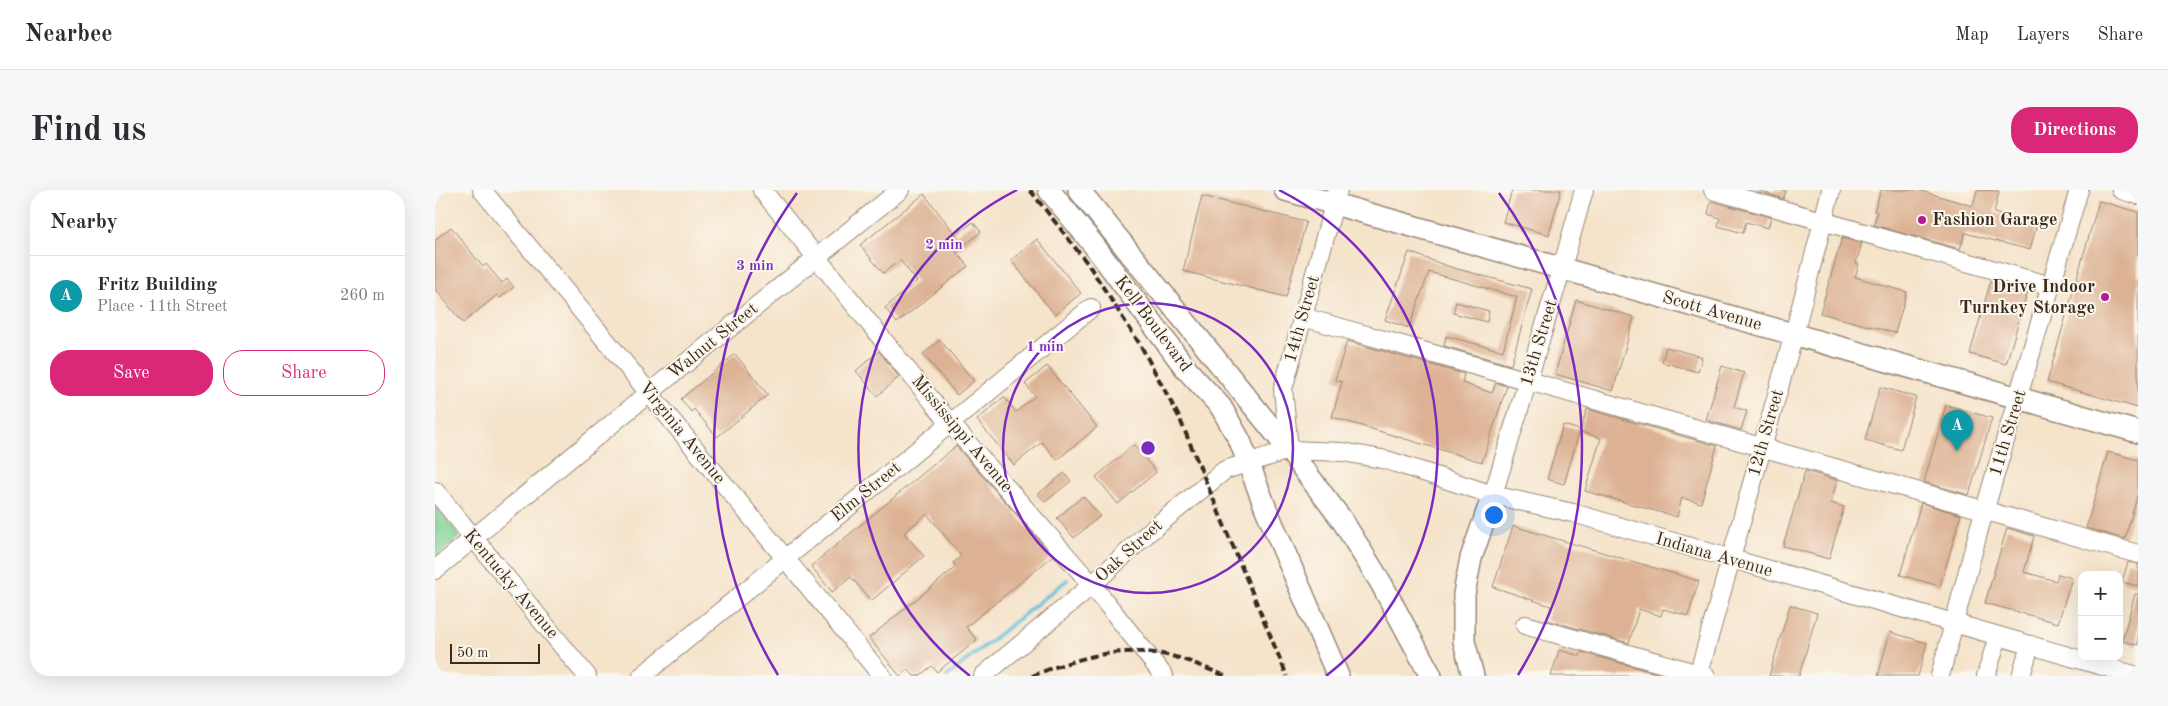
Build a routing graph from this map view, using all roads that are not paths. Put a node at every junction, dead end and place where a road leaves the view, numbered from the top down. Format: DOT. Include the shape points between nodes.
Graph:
graph roads {
  1 [pos="482,190"];
  2 [pos="762,190"];
  3 [pos="900,190"];
  4 [pos="1049,190"];
  5 [pos="1079,190"];
  6 [pos="1285,190"];
  7 [pos="1584,190"];
  8 [pos="1713,190"];
  9 [pos="1831,190"];
  10 [pos="2079,190"];
  11 [pos="2121,190"];
  12 [pos="2138,195"];
  13 [pos="1336,197"];
  14 [pos="1823,222"];
  15 [pos="817,258"];
  16 [pos="1562,268"];
  17 [pos="2051,286"];
  18 [pos="1091,308"];
  19 [pos="1303,317"];
  20 [pos="1794,334"];
  21 [pos="1528,381"];
  22 [pos="649,393"];
  23 [pos="2018,398"];
  24 [pos="950,423"];
  25 [pos="2138,432"];
  26 [pos="1762,447"];
  27 [pos="1289,450"];
  28 [pos="1248,462"];
  29 [pos="435,491"];
  30 [pos="1493,495"];
  31 [pos="1985,511"];
  32 [pos="473,539"];
  33 [pos="2138,554"];
  34 [pos="785,558"];
  35 [pos="1730,559"];
  36 [pos="435,570"];
  37 [pos="1092,585"];
  38 [pos="1954,624"];
  39 [pos="1525,625"];
  40 [pos="1998,636"];
  41 [pos="2029,646"];
  42 [pos="1335,670"];
  43 [pos="1701,675"];
  44 [pos="587,676"];
  45 [pos="642,676"];
  46 [pos="882,676"];
  47 [pos="983,676"];
  48 [pos="1165,676"];
  49 [pos="1431,676"];
  50 [pos="1473,676"];
  51 [pos="1940,676"];
  52 [pos="1986,676"];
  53 [pos="2021,676"];
  54 [pos="2137,676"];
  1 -- 22 [label="street, Virginia Avenue"];
  2 -- 15 [label="street, Mississippi Avenue"];
  3 -- 15 [label="street, Walnut Street"];
  4 -- 28 [label="main road, Kell Boulevard" via="1187,370 1221,407"];
  5 -- 27 [label="main road, Kell Boulevard"];
  6 -- 13 [label="main road, Scott Avenue"];
  7 -- 16 [label="street, 13th Street"];
  8 -- 14 [label="street"];
  9 -- 14 [label="street, 12th Street"];
  10 -- 17 [label="street, 11th Street"];
  11 -- 12 [label="street"];
  13 -- 16 [label="main road, Scott Avenue"];
  13 -- 19 [label="street, 14th Street"];
  14 -- 17 [label="street"];
  14 -- 20 [label="street, 12th Street"];
  15 -- 22 [label="street, Walnut Street"];
  15 -- 24 [label="street, Mississippi Avenue"];
  16 -- 20 [label="main road, Scott Avenue"];
  16 -- 21 [label="street, 13th Street"];
  17 -- 23 [label="street, 11th Street"];
  18 -- 24 [label="street, Elm Street"];
  19 -- 21 [label="street"];
  19 -- 27 [label="street, 14th Street" via="1283,389"];
  20 -- 23 [label="main road, Scott Avenue"];
  20 -- 26 [label="street, 12th Street"];
  21 -- 26 [label="street"];
  21 -- 30 [label="street, 13th Street"];
  22 -- 32 [label="street, Walnut Street"];
  22 -- 34 [label="street, Virginia Avenue"];
  23 -- 25 [label="main road, Scott Avenue"];
  23 -- 31 [label="street, 11th Street"];
  24 -- 34 [label="street, Elm Street"];
  24 -- 37 [label="street, Mississippi Avenue"];
  26 -- 31 [label="street"];
  26 -- 35 [label="street, 12th Street"];
  27 -- 28 [label="street, Oak Street"];
  27 -- 30 [label="street, Indiana Avenue" via="1343,452 1387,460"];
  27 -- 49 [label="main road, Kell Boulevard" via="1352,536"];
  28 -- 37 [label="street, Oak Street" via="1225,470 1148,533"];
  28 -- 42 [label="main road, Kell Boulevard"];
  29 -- 32 [label="street, Kentucky Avenue"];
  30 -- 35 [label="street, Indiana Avenue" via="1573,514"];
  30 -- 50 [label="main road" via="1471,558 1465,594 1463,641"];
  31 -- 33 [label="street"];
  31 -- 38 [label="street, 11th Street"];
  32 -- 36 [label="street, Walnut Street"];
  32 -- 44 [label="street, Kentucky Avenue"];
  34 -- 45 [label="street, Elm Street"];
  34 -- 46 [label="street, Virginia Avenue"];
  35 -- 38 [label="street, Indiana Avenue"];
  35 -- 43 [label="street, 12th Street"];
  37 -- 47 [label="street, Oak Street"];
  37 -- 48 [label="street, Mississippi Avenue"];
  38 -- 40 [label="street, Indiana Avenue"];
  38 -- 51 [label="street, 11th Street"];
  39 -- 43 [label="street"];
  40 -- 41 [label="street, Indiana Avenue"];
  40 -- 52 [label="street"];
  41 -- 53 [label="street"];
  41 -- 54 [label="street, Indiana Avenue"];
}
